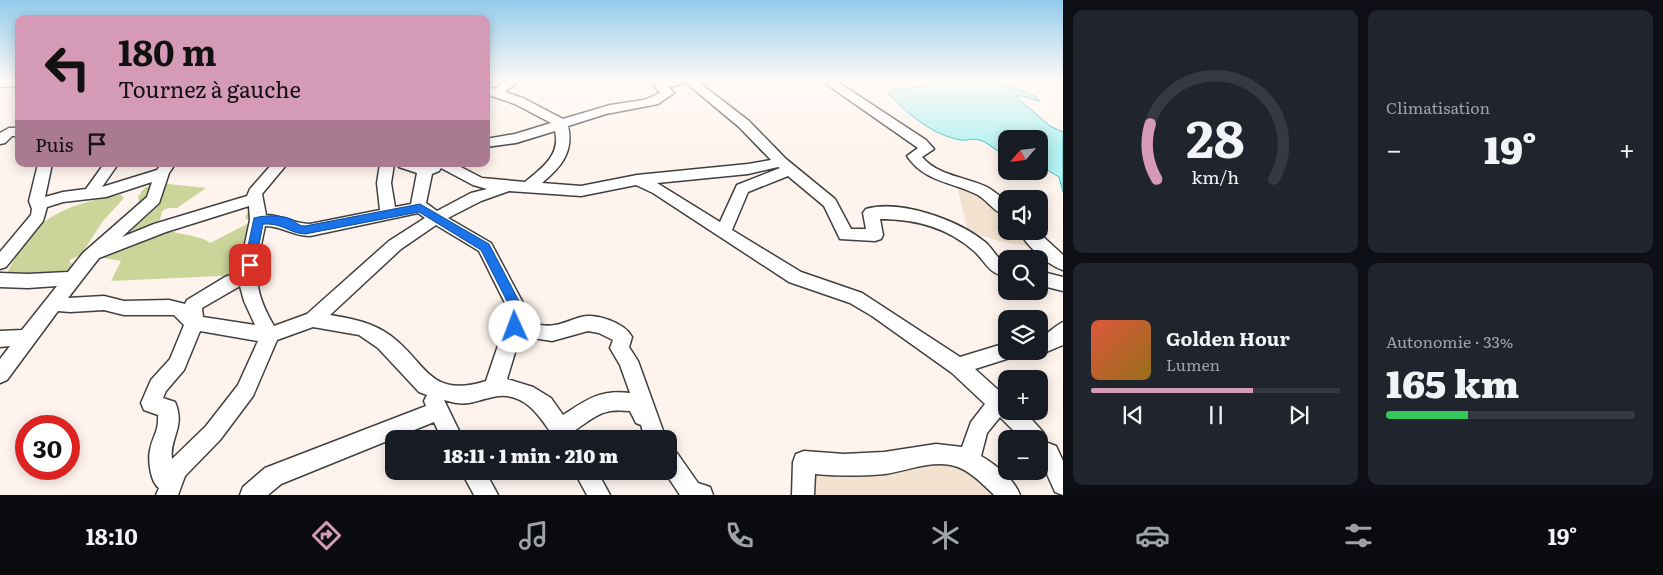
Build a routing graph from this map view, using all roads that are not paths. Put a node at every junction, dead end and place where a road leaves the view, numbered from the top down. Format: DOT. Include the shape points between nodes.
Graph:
graph roads {
  1 [pos="525,104"];
  2 [pos="633,104"];
  3 [pos="719,104"];
  4 [pos="865,104"];
  5 [pos="560,124"];
  6 [pos="15,132"];
  7 [pos="0,140"];
  8 [pos="490,143"];
  9 [pos="785,166"];
  10 [pos="44,167"];
  11 [pos="109,167"];
  12 [pos="277,167"];
  13 [pos="387,167"];
  14 [pos="413,167"];
  15 [pos="436,167"];
  16 [pos="450,167"];
  17 [pos="165,169"];
  18 [pos="425,171"];
  19 [pos="637,180"];
  20 [pos="520,186"];
  21 [pos="91,193"];
  22 [pos="254,198"];
  23 [pos="38,204"];
  24 [pos="998,204"];
  25 [pos="420,208"];
  26 [pos="388,215"];
  27 [pos="436,218"];
  28 [pos="258,221"];
  29 [pos="724,232"];
  30 [pos="1036,240"];
  31 [pos="89,257"];
  32 [pos="0,262"];
  33 [pos="1063,264"];
  34 [pos="998,268"];
  35 [pos="249,275"];
  36 [pos="72,278"];
  37 [pos="0,280"];
  38 [pos="1048,280"];
  39 [pos="1063,284"];
  40 [pos="53,303"];
  41 [pos="313,319"];
  42 [pos="194,323"];
  43 [pos="515,327"];
  44 [pos="1063,330"];
  45 [pos="270,335"];
  46 [pos="27,338"];
  47 [pos="0,339"];
  48 [pos="1048,343"];
  49 [pos="998,353"];
  50 [pos="959,367"];
  51 [pos="0,374"];
  52 [pos="426,386"];
  53 [pos="494,388"];
  54 [pos="998,403"];
  55 [pos="439,410"];
  56 [pos="998,411"];
  57 [pos="1020,420"];
  58 [pos="449,430"];
  59 [pos="561,430"];
  60 [pos="566,430"];
  61 [pos="651,430"];
  62 [pos="652,430"];
  63 [pos="1030,430"];
  64 [pos="1048,451"];
  65 [pos="969,462"];
  66 [pos="677,471"];
  67 [pos="478,480"];
  68 [pos="590,480"];
  69 [pos="1063,484"];
  70 [pos="169,489"];
  71 [pos="251,495"];
  72 [pos="487,495"];
  73 [pos="599,495"];
  74 [pos="702,495"];
  75 [pos="803,495"];
  76 [pos="1009,495"];
  1 -- 5 [label="street"];
  2 -- 5 [label="street"];
  3 -- 9 [label="street" via="744,124"];
  4 -- 24 [label="street" via="927,149 914,156 928,171 982,191"];
  5 -- 8 [label="street" via="506,142"];
  5 -- 20 [label="street" via="565,143 560,158"];
  6 -- 7 [label="street" via="9,132"];
  9 -- 19 [label="street"];
  9 -- 29 [label="street" via="742,189"];
  9 -- 34 [label="street" via="830,203 847,235 875,235 871,213 923,217 956,230 980,247"];
  10 -- 23 [label="street"];
  11 -- 21 [label="street"];
  12 -- 22 [label="street"];
  13 -- 26 [label="street" via="384,183"];
  14 -- 18 [label="street"];
  15 -- 18 [label="street"];
  16 -- 20 [label="street" via="478,182"];
  17 -- 21 [label="street" via="106,192"];
  17 -- 31 [label="street" via="154,199"];
  18 -- 25 [label="street" via="418,203"];
  19 -- 20 [label="street" via="581,190"];
  19 -- 29 [label="street" via="658,189"];
  20 -- 27 [label="street" via="476,197"];
  21 -- 23 [label="street"];
  22 -- 28 [label="street" via="259,212"];
  22 -- 31 [label="street" via="160,228"];
  23 -- 32 [label="street" via="38,217"];
  25 -- 26 [label="street"];
  25 -- 27 [label="street"];
  26 -- 28 [label="street" via="305,230 296,230 289,223"];
  27 -- 41 [label="street" via="395,245"];
  27 -- 43 [label="street" via="485,247 514,303"];
  28 -- 35 [label="street"];
  29 -- 50 [label="street" via="795,277 856,298"];
  30 -- 33 [label="street"];
  31 -- 36 [label="street"];
  35 -- 42 [label="street" via="230,282 193,305"];
  35 -- 45 [label="street" via="250,294"];
  36 -- 37 [label="street"];
  36 -- 40 [label="street"];
  38 -- 39 [label="street"];
  40 -- 42 [label="street" via="104,303 124,308 169,307 179,309"];
  40 -- 46 [label="street"];
  41 -- 45 [label="street"];
  41 -- 52 [label="street" via="364,328 385,342"];
  42 -- 45 [label="street"];
  42 -- 70 [label="street" via="177,364 158,386 151,403 168,409 169,426 160,451 163,478"];
  43 -- 53 [label="street"];
  43 -- 62 [label="street" via="556,333 584,324 600,325 614,331 623,338 619,348 628,361"];
  44 -- 48 [label="street"];
  45 -- 70 [label="street" via="246,390 213,433 177,469"];
  46 -- 47 [label="street"];
  46 -- 51 [label="street"];
  49 -- 50 [label="street"];
  50 -- 54 [label="street"];
  52 -- 53 [label="street" via="460,396"];
  52 -- 55 [label="street"];
  53 -- 59 [label="street" via="512,388 526,393 544,405"];
  55 -- 58 [label="street"];
  55 -- 71 [label="street" via="273,476"];
  56 -- 65 [label="street" via="987,414 981,423"];
  57 -- 63 [label="street"];
  60 -- 61 [label="street" via="594,406 613,400 636,402"];
  64 -- 69 [label="street"];
  65 -- 75 [label="street" via="954,455 932,454 885,463 826,466 804,462"];
  65 -- 76 [label="street" via="991,476"];
  66 -- 74 [label="street" via="691,491"];
  67 -- 72 [label="street"];
  68 -- 73 [label="street"];
}
